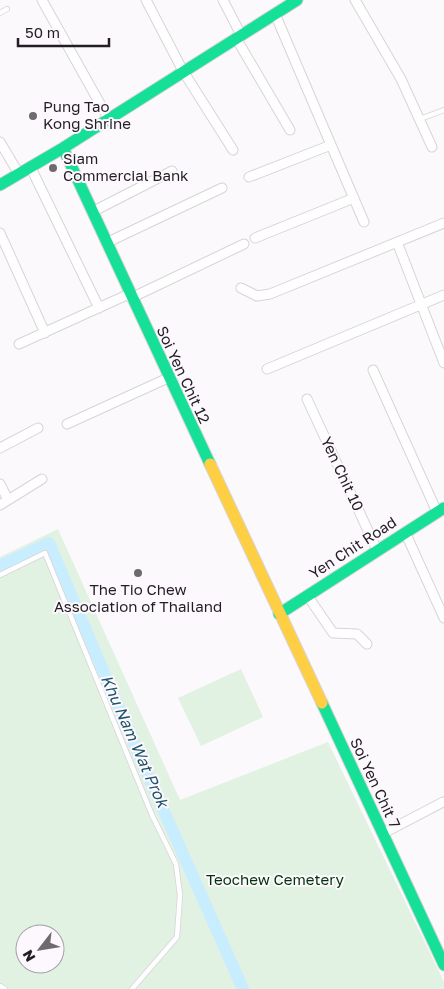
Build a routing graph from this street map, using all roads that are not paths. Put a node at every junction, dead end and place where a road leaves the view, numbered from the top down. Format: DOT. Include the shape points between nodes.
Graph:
graph roads {
  1 [pos="42,0"];
  2 [pos="146,0"];
  3 [pos="223,0"];
  4 [pos="297,0"];
  5 [pos="355,0"];
  6 [pos="7,9"];
  7 [pos="0,13"];
  8 [pos="275,14"];
  9 [pos="239,36"];
  10 [pos="183,71"];
  11 [pos="444,110"];
  12 [pos="108,118"];
  13 [pos="420,119"];
  14 [pos="290,130"];
  15 [pos="0,142"];
  16 [pos="331,145"];
  17 [pos="432,147"];
  18 [pos="63,148"];
  19 [pos="234,150"];
  20 [pos="31,168"];
  21 [pos="172,171"];
  22 [pos="19,174"];
  23 [pos="249,177"];
  24 [pos="0,185"];
  25 [pos="222,188"];
  26 [pos="354,198"];
  27 [pos="92,212"];
  28 [pos="364,222"];
  29 [pos="444,223"];
  30 [pos="0,233"];
  31 [pos="255,238"];
  32 [pos="397,242"];
  33 [pos="106,243"];
  34 [pos="244,244"];
  35 [pos="241,288"];
  36 [pos="444,295"];
  37 [pos="130,296"];
  38 [pos="420,305"];
  39 [pos="98,308"];
  40 [pos="45,333"];
  41 [pos="19,344"];
  42 [pos="444,363"];
  43 [pos="268,369"];
  44 [pos="373,370"];
  45 [pos="168,378"];
  46 [pos="307,398"];
  47 [pos="67,424"];
  48 [pos="38,428"];
  49 [pos="0,448"];
  50 [pos="42,479"];
  51 [pos="0,484"];
  52 [pos="4,503"];
  53 [pos="442,511"];
  54 [pos="405,532"];
  55 [pos="377,550"];
  56 [pos="0,575"];
  57 [pos="307,596"];
  58 [pos="279,614"];
  59 [pos="444,618"];
  60 [pos="367,644"];
  61 [pos="443,802"];
  62 [pos="382,834"];
  63 [pos="444,966"];
  64 [pos="0,986"];
  65 [pos="5,989"];
  66 [pos="132,989"];
  1 -- 12 [label="street"];
  2 -- 10 [label="street"];
  3 -- 9 [label="street"];
  4 -- 8 [label="street"];
  5 -- 13 [label="street" via="401,79"];
  6 -- 7 [label="lane"];
  8 -- 9 [label="street"];
  8 -- 16 [label="street"];
  9 -- 10 [label="street"];
  9 -- 14 [label="street"];
  10 -- 12 [label="street"];
  10 -- 19 [label="street"];
  11 -- 13 [label="lane"];
  12 -- 18 [label="street"];
  13 -- 17 [label="street"];
  15 -- 22 [label="street"];
  16 -- 23 [label="street"];
  16 -- 26 [label="street"];
  18 -- 20 [label="street"];
  18 -- 27 [label="street, Soi Yen Chit 12"];
  20 -- 22 [label="street"];
  20 -- 39 [label="street"];
  21 -- 27 [label="street"];
  22 -- 24 [label="street"];
  25 -- 33 [label="street"];
  26 -- 28 [label="street"];
  26 -- 31 [label="street"];
  27 -- 33 [label="street, Soi Yen Chit 12"];
  29 -- 32 [label="street"];
  30 -- 40 [label="street"];
  32 -- 35 [label="street" via="262,296"];
  32 -- 38 [label="street"];
  33 -- 37 [label="street, Soi Yen Chit 12"];
  34 -- 37 [label="street"];
  36 -- 38 [label="street"];
  37 -- 39 [label="street"];
  37 -- 45 [label="street, Soi Yen Chit 12"];
  38 -- 42 [label="street"];
  38 -- 43 [label="street"];
  39 -- 40 [label="street"];
  40 -- 41 [label="street"];
  44 -- 53 [label="street"];
  45 -- 47 [label="street"];
  45 -- 58 [label="street, Soi Yen Chit 12"];
  46 -- 55 [label="street, Yen Chit 10"];
  48 -- 49 [label="street"];
  50 -- 52 [label="street"];
  51 -- 52 [label="street"];
  53 -- 54 [label="street, Yen Chit Road"];
  54 -- 55 [label="street, Yen Chit Road"];
  54 -- 59 [label="street"];
  55 -- 57 [label="street, Yen Chit Road"];
  56 -- 66 [label="lane" via="45,554 152,815 176,864 180,896 177,937"];
  57 -- 58 [label="street, Yen Chit Road"];
  57 -- 60 [label="street" via="333,633 357,634"];
  58 -- 62 [label="street, Soi Yen Chit 7"];
  61 -- 62 [label="street"];
  62 -- 63 [label="street, Soi Yen Chit 7"];
  64 -- 65 [label="lane"];
}
